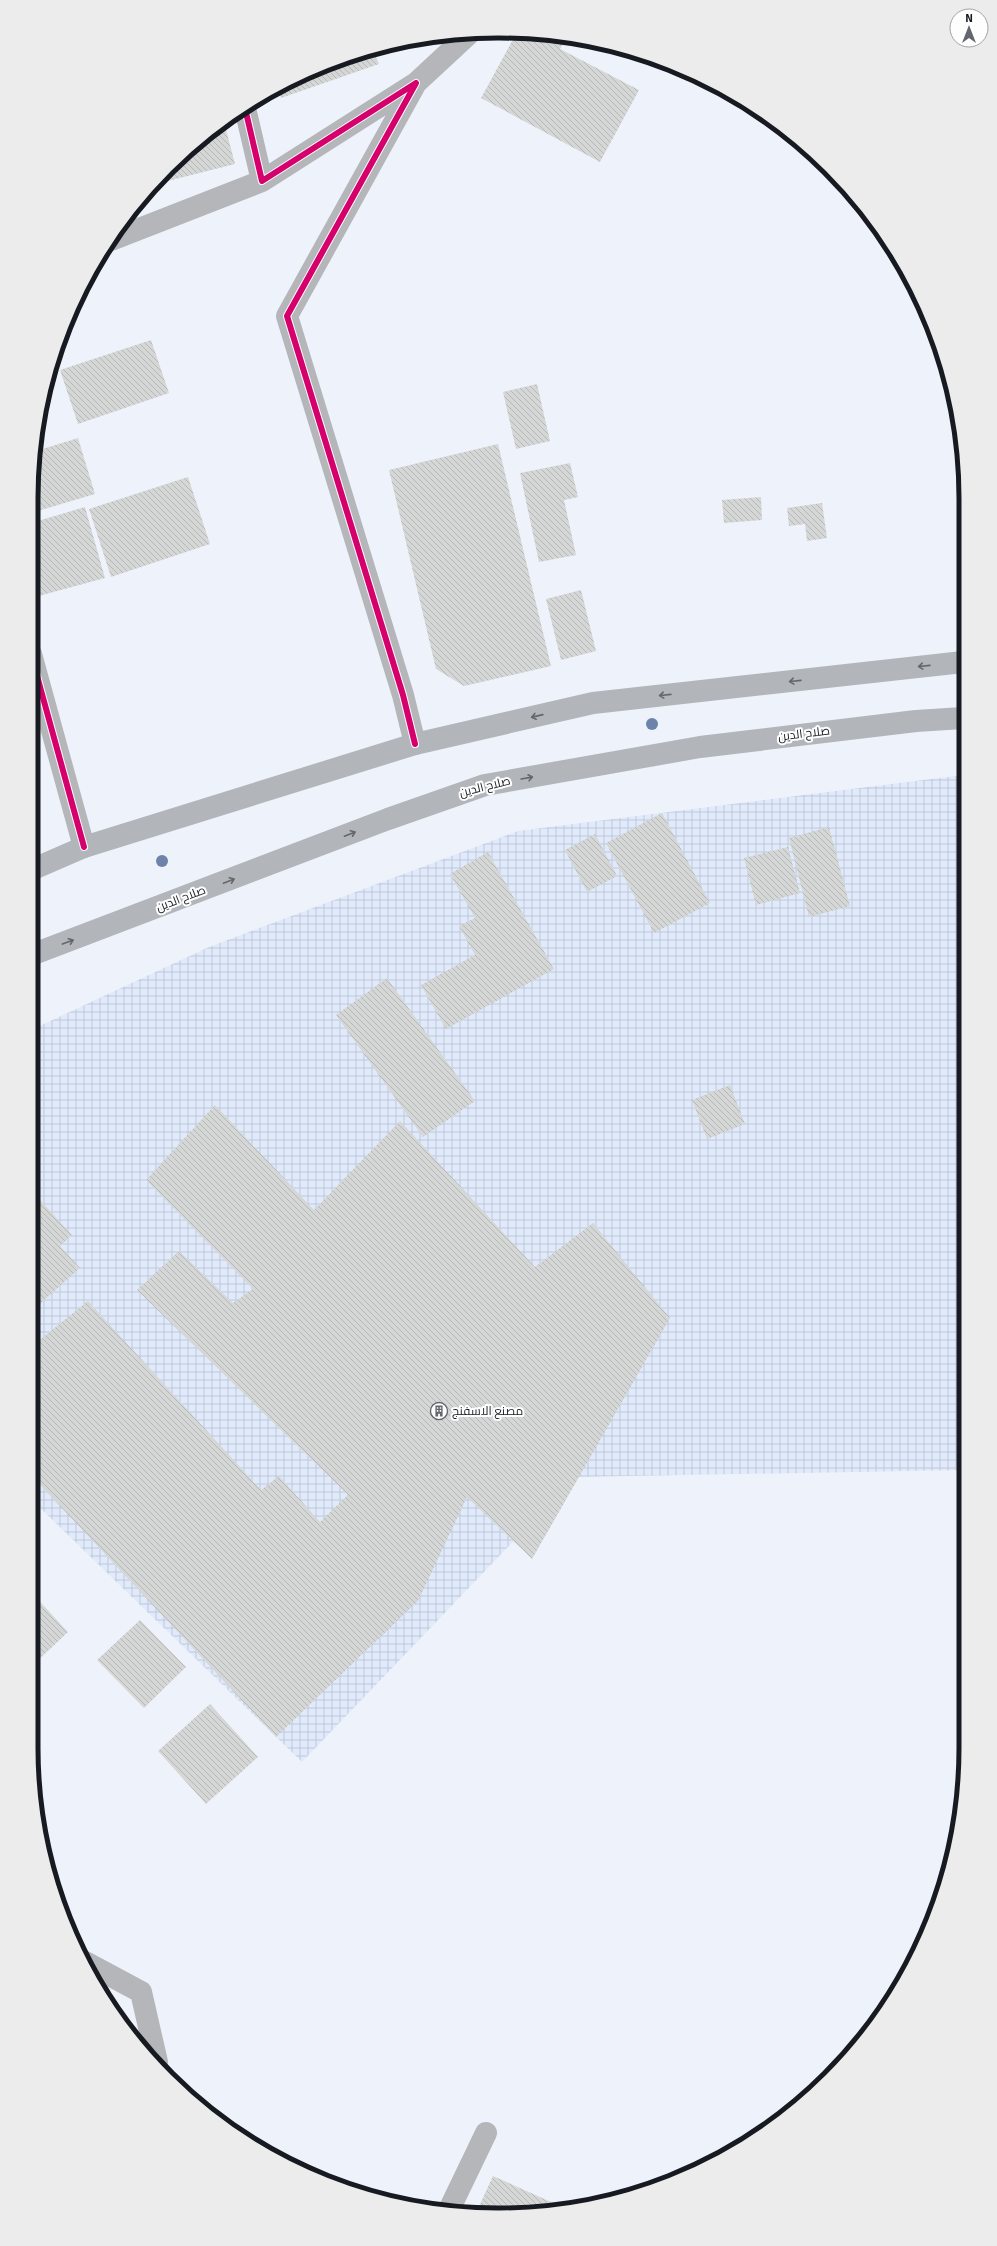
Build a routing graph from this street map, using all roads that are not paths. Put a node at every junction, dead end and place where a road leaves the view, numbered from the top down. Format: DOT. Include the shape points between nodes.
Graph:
graph roads {
  1 [pos="464,39"];
  2 [pos="416,83"];
  3 [pos="246,114"];
  4 [pos="262,181"];
  5 [pos="121,236"];
  6 [pos="959,662"];
  7 [pos="38,679"];
  8 [pos="959,718"];
  9 [pos="416,744"];
  10 [pos="84,847"];
  11 [pos="38,867"];
  12 [pos="38,952"];
  13 [pos="94,1967"];
  14 [pos="155,2054"];
  15 [pos="486,2133"];
  16 [pos="451,2205"];
  1 -- 2 [label="street"];
  2 -- 4 [label="street"];
  2 -- 9 [label="street" via="287,316"];
  3 -- 4 [label="street"];
  4 -- 5 [label="street"];
  6 -- 9 [label="highway, one-way" via="593,703"];
  7 -- 10 [label="street"];
  12 -- 8 [label="highway, صلاح الدين, one-way" via="388,819 485,785 700,747 916,721"];
  9 -- 10 [label="highway"];
  10 -- 11 [label="highway"];
  13 -- 14 [label="street" via="141,1992"];
  15 -- 16 [label="street"];
}
